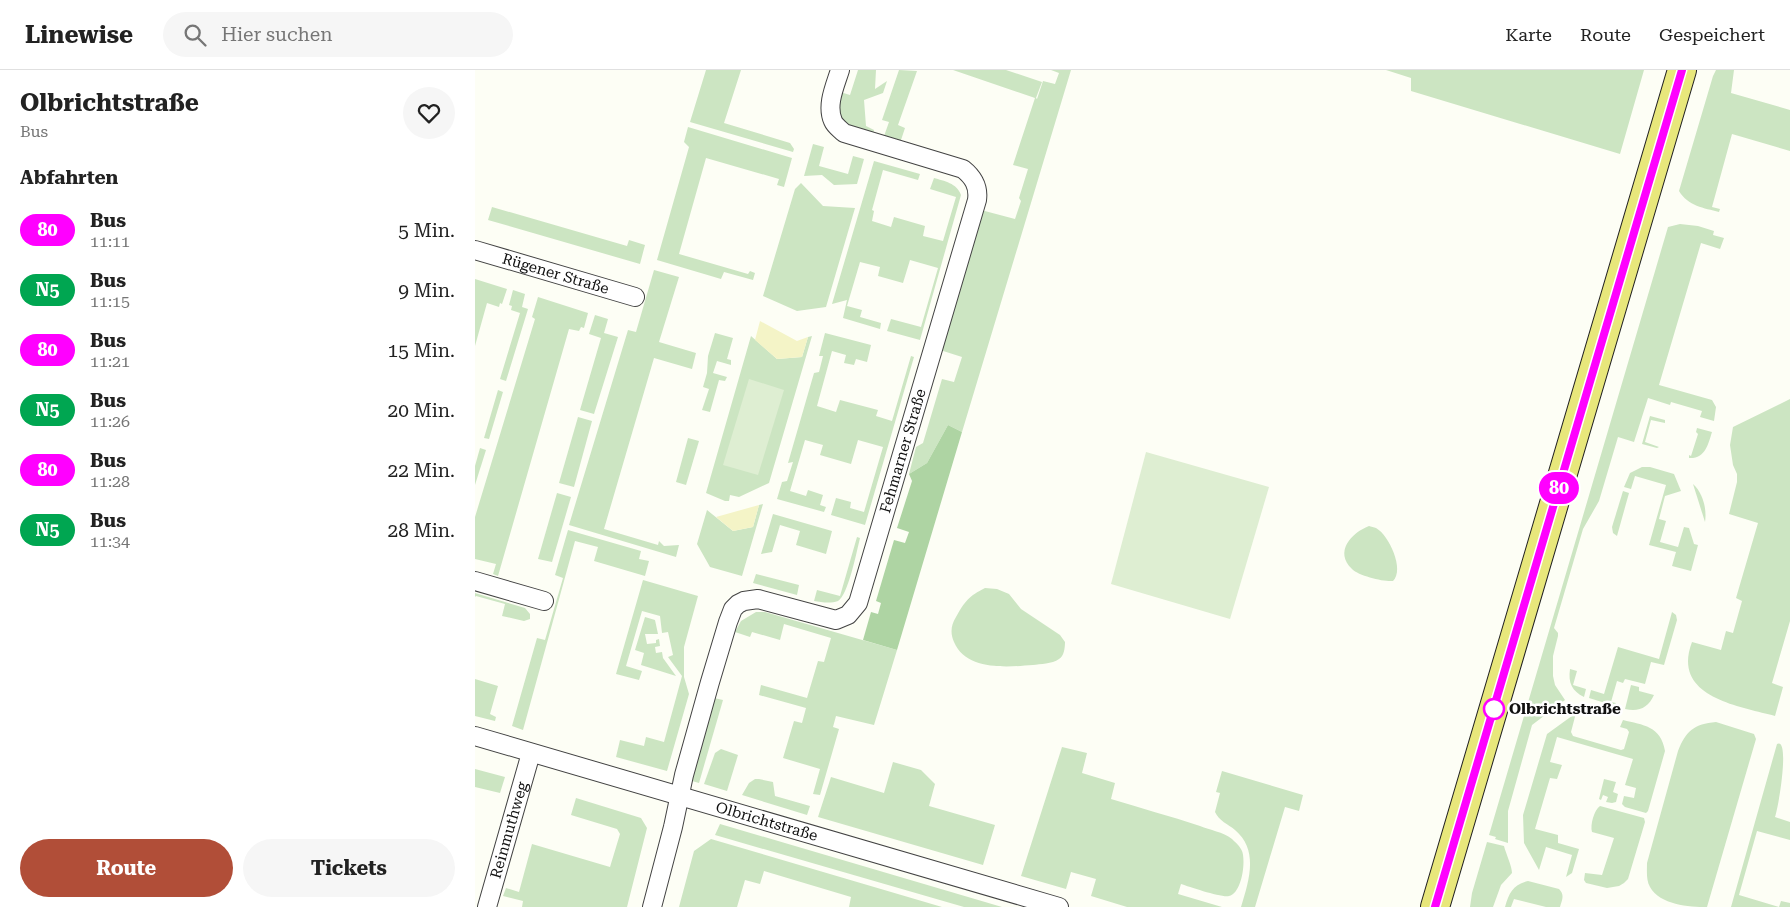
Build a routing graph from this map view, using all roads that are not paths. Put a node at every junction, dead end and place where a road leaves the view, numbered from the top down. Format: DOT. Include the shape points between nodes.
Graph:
graph roads {
  1 [pos="840,70"];
  2 [pos="1682,70"];
  3 [pos="475,250"];
  4 [pos="635,298"];
  5 [pos="475,581"];
  6 [pos="544,601"];
  7 [pos="475,736"];
  8 [pos="531,752"];
  9 [pos="681,797"];
  10 [pos="487,907"];
  11 [pos="652,907"];
  12 [pos="1059,907"];
  13 [pos="1435,907"];
  1 -- 9 [label="street, Fehmarner Straße" via="831,111 834,123 844,133 963,169 972,176 978,192 977,200 858,603 848,615 836,620 758,599 735,606 710,682"];
  2 -- 13 [label="main road"];
  3 -- 4 [label="street, Rügener Straße"];
  5 -- 6 [label="street"];
  7 -- 8 [label="street, Olbrichtstraße"];
  8 -- 9 [label="street, Olbrichtstraße"];
  8 -- 10 [label="street, Reinmuthweg"];
  9 -- 11 [label="street"];
  9 -- 12 [label="street, Olbrichtstraße"];
}
